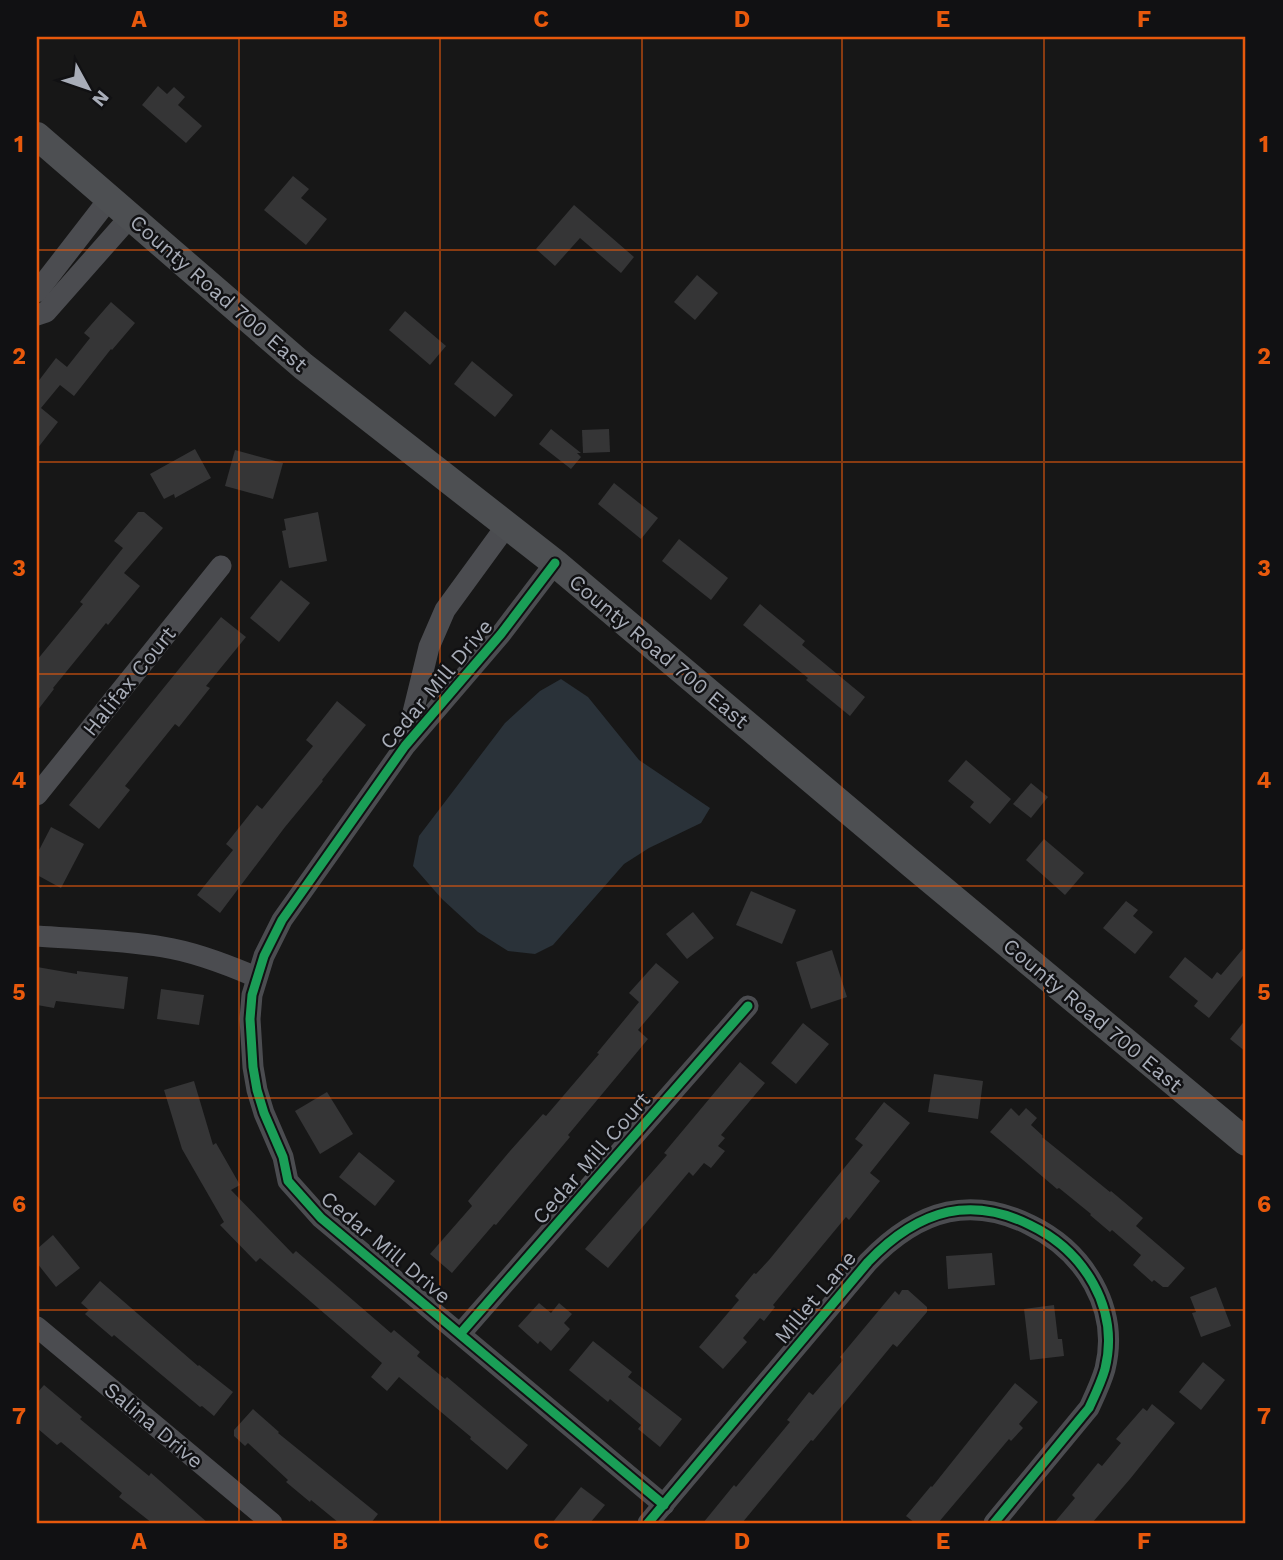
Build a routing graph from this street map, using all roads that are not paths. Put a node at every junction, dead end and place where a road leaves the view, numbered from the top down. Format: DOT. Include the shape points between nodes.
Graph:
graph roads {
  1 [pos="37,136"];
  2 [pos="119,208"];
  3 [pos="37,292"];
  4 [pos="37,315"];
  5 [pos="507,525"];
  6 [pos="555,563"];
  7 [pos="221,566"];
  8 [pos="405,746"];
  9 [pos="37,795"];
  10 [pos="37,936"];
  11 [pos="256,977"];
  12 [pos="748,1006"];
  13 [pos="1246,1142"];
  14 [pos="37,1327"];
  15 [pos="461,1333"];
  16 [pos="664,1504"];
  17 [pos="272,1523"];
  18 [pos="648,1523"];
  19 [pos="994,1523"];
  1 -- 2 [label="main road, County Road 700 East"];
  2 -- 3 [label="street"];
  2 -- 4 [label="street" via="46,312"];
  2 -- 5 [label="main road, County Road 700 East" via="303,366"];
  5 -- 6 [label="main road, County Road 700 East"];
  5 -- 8 [label="street" via="444,610 429,647"];
  6 -- 8 [label="street, Cedar Mill Drive"];
  6 -- 13 [label="main road, County Road 700 East"];
  7 -- 9 [label="street, Halifax Court"];
  8 -- 11 [label="street, Cedar Mill Drive" via="282,920"];
  10 -- 11 [label="street" via="164,947"];
  11 -- 15 [label="street, Cedar Mill Drive" via="250,1019 253,1067 288,1181 321,1218"];
  12 -- 15 [label="street, Cedar Mill Court"];
  14 -- 17 [label="street, Salina Drive"];
  15 -- 16 [label="street, Cedar Mill Drive"];
  16 -- 18 [label="street, Millet Lane"];
  16 -- 19 [label="street, Millet Lane" via="868,1262 899,1233 946,1213 986,1210 1045,1232 1079,1261 1101,1300 1108,1344 1099,1388 1089,1408"];
}
